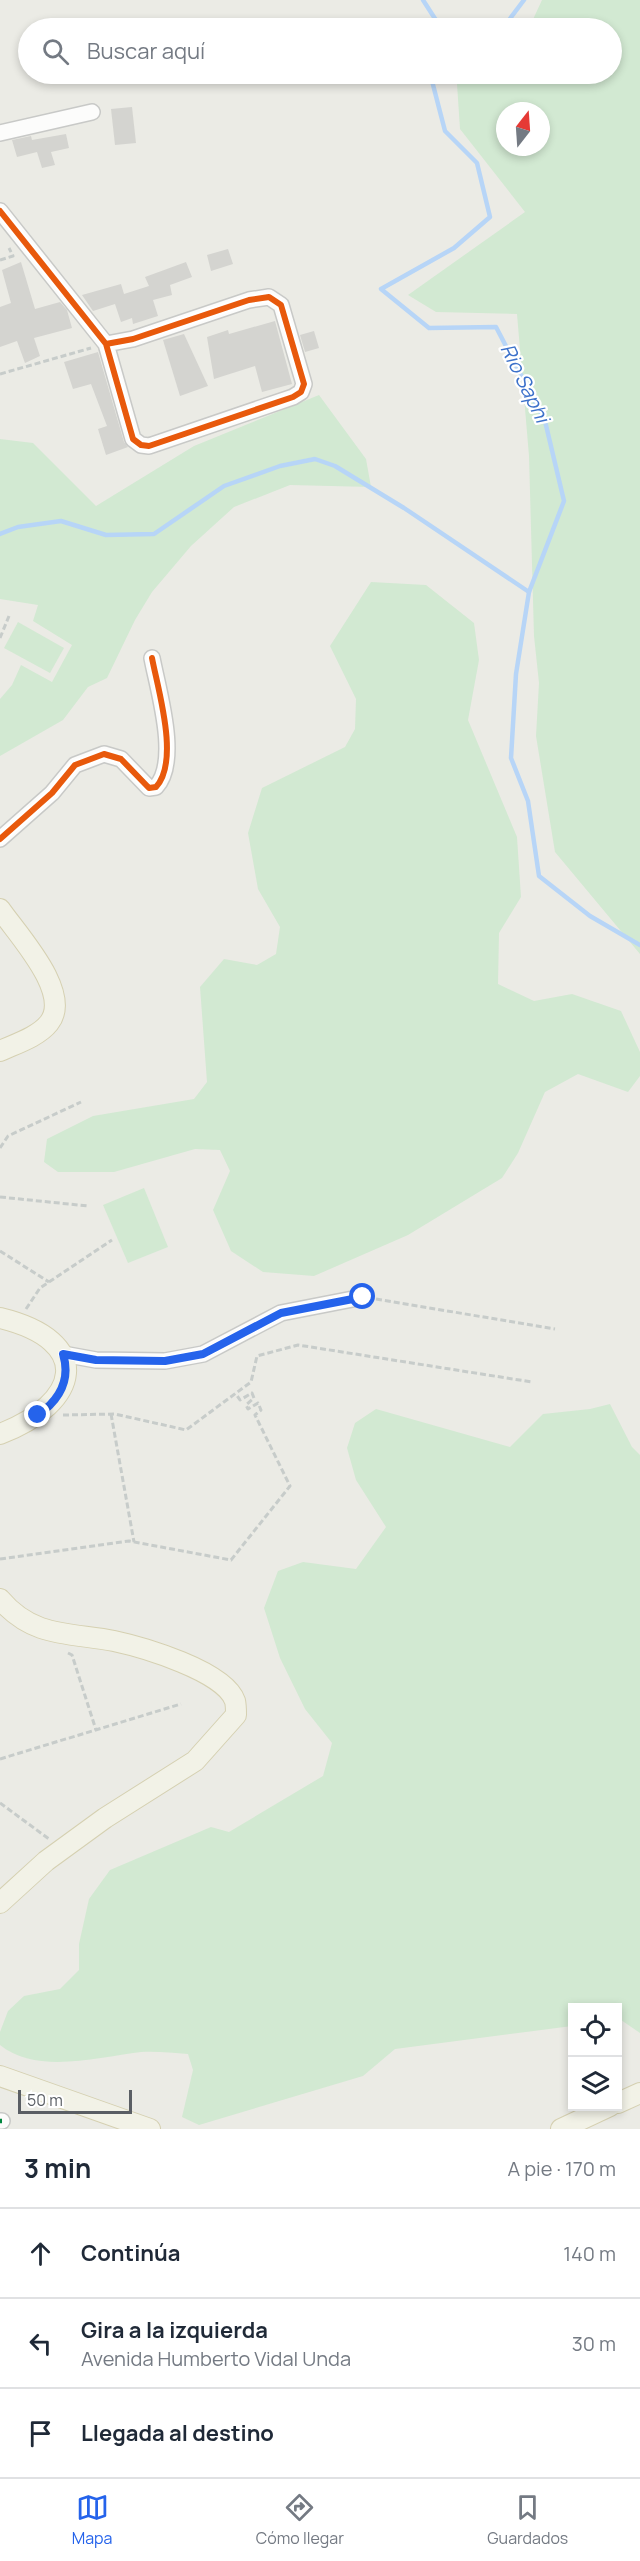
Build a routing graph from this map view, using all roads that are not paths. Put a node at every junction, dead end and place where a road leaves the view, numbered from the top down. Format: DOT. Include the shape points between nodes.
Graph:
graph roads {
  1 [pos="92,112"];
  2 [pos="0,133"];
  3 [pos="0,211"];
  4 [pos="106,344"];
  5 [pos="152,658"];
  6 [pos="0,839"];
  7 [pos="2,915"];
  8 [pos="0,1052"];
  9 [pos="363,1297"];
  10 [pos="9,1320"];
  11 [pos="63,1354"];
  12 [pos="0,1434"];
  13 [pos="0,1599"];
  14 [pos="0,1903"];
  15 [pos="0,2076"];
  16 [pos="640,2093"];
  17 [pos="622,2101"];
  18 [pos="599,2111"];
  19 [pos="150,2129"];
  20 [pos="561,2129"];
  1 -- 2 [label="street"];
  3 -- 4 [label="street"];
  4 -- 4 [label="street" via="133,439 141,446 293,397 304,384 281,305 269,297"];
  5 -- 6 [label="street" via="167,739 161,782 149,788 121,759 105,753 75,765 52,793"];
  7 -- 8 [label="main road" via="38,962 53,989 55,1002 50,1023"];
  9 -- 11 [label="street" via="281,1313 203,1354 165,1361 96,1360"];
  10 -- 11 [label="main road" via="48,1338"];
  11 -- 12 [label="main road" via="67,1366 63,1387 54,1401 21,1426"];
  13 -- 14 [label="main road" via="22,1619 41,1628 112,1641 199,1670 235,1700 236,1715 195,1761 105,1818 46,1861"];
  15 -- 19 [label="main road"];
  16 -- 17 [label="main road"];
  18 -- 20 [label="main road"];
}
